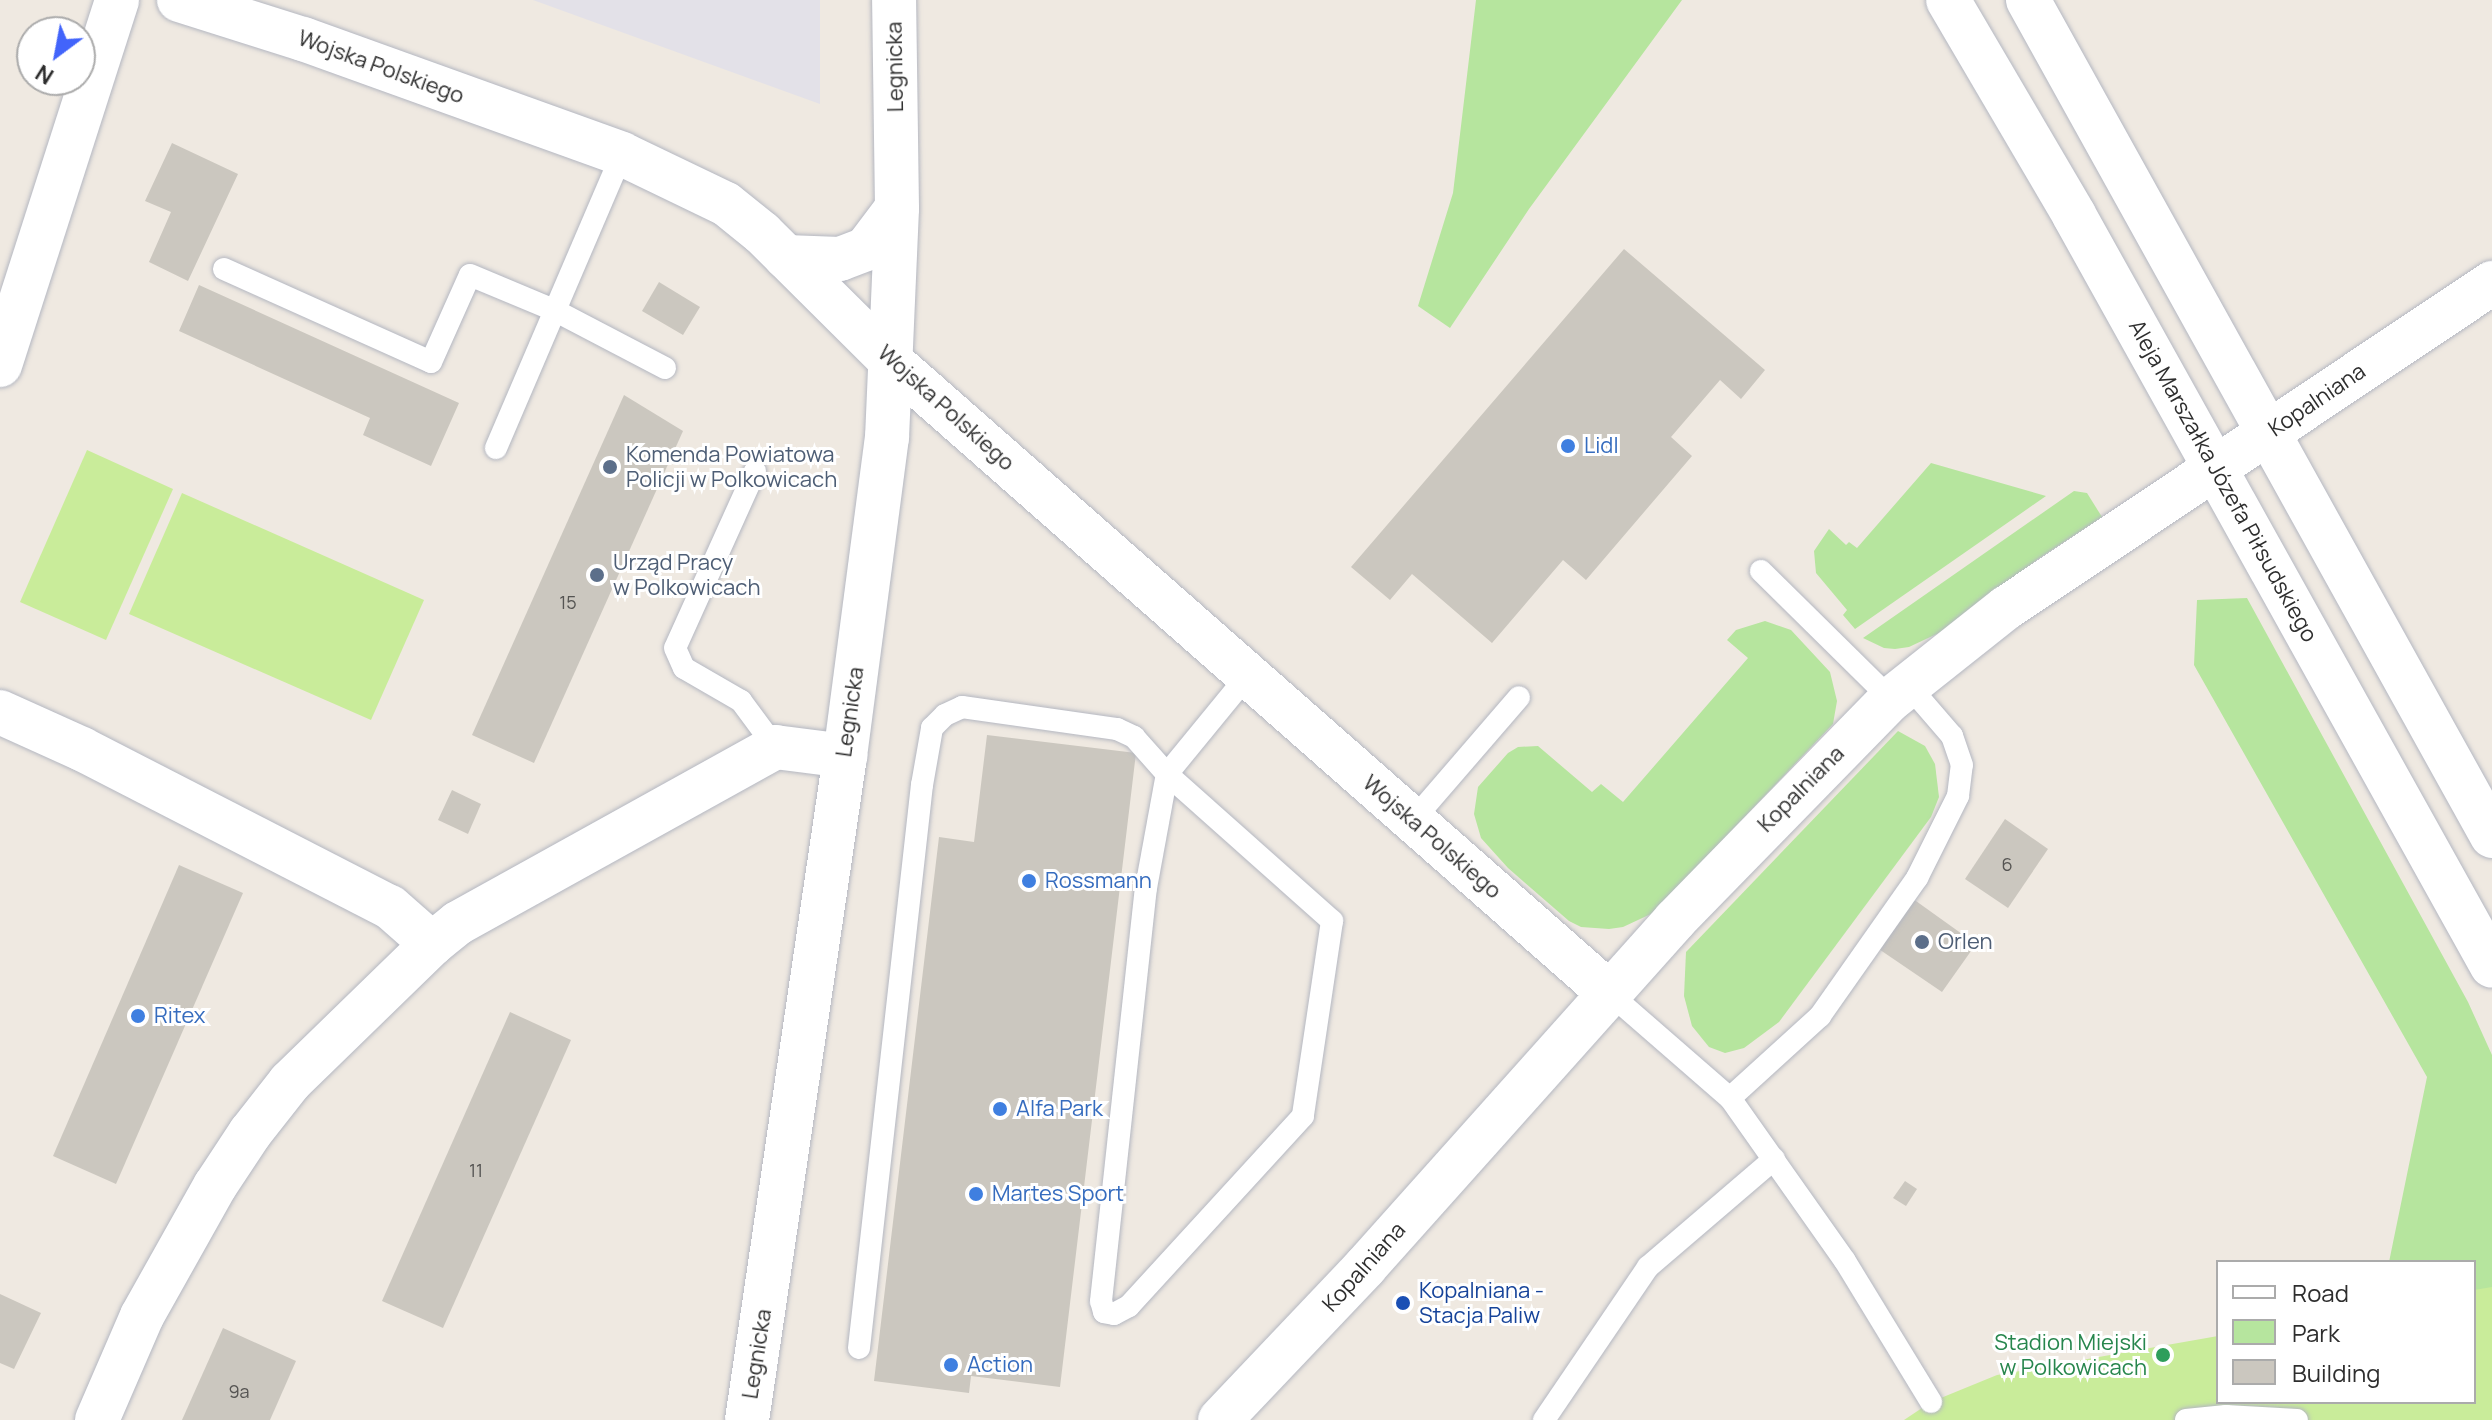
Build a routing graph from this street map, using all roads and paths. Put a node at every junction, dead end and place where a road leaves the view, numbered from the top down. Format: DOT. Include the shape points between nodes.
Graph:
graph roads {
  1 [pos="117,0"];
  2 [pos="179,0"];
  3 [pos="894,0"];
  4 [pos="1948,0"];
  5 [pos="2028,0"];
  6 [pos="622,154"];
  7 [pos="897,208"];
  8 [pos="786,257"];
  9 [pos="224,269"];
  10 [pos="2492,283"];
  11 [pos="556,311"];
  12 [pos="893,363"];
  13 [pos="0,365"];
  14 [pos="665,368"];
  15 [pos="2270,432"];
  16 [pos="496,448"];
  17 [pos="2216,468"];
  18 [pos="755,471"];
  19 [pos="1761,571"];
  20 [pos="1248,675"];
  21 [pos="1900,692"];
  22 [pos="1519,697"];
  23 [pos="0,712"];
  24 [pos="775,747"];
  25 [pos="845,756"];
  26 [pos="1167,774"];
  27 [pos="1413,820"];
  28 [pos="2492,836"];
  29 [pos="432,944"];
  30 [pos="2492,966"];
  31 [pos="1609,993"];
  32 [pos="1730,1098"];
  33 [pos="1774,1159"];
  34 [pos="859,1348"];
  35 [pos="1931,1402"];
  36 [pos="97,1420"];
  37 [pos="747,1420"];
  38 [pos="1220,1420"];
  39 [pos="1544,1420"];
  40 [pos="2186,1420"];
  41 [pos="2297,1420"];
  1 -- 13 [label="street"];
  2 -- 6 [label="street, Wojska Polskiego"];
  3 -- 7 [label="street, Legnicka"];
  4 -- 17 [label="street, Aleja Marszałka Józefa Piłsudskiego"];
  5 -- 15 [label="street"];
  6 -- 8 [label="street, Wojska Polskiego" via="726,204"];
  6 -- 11 [label="lane"];
  7 -- 8 [label="street" via="866,249 840,259"];
  7 -- 12 [label="street, Legnicka"];
  8 -- 12 [label="street, Wojska Polskiego"];
  9 -- 11 [label="lane" via="431,362 470,275"];
  10 -- 15 [label="street, Kopalniana"];
  11 -- 14 [label="lane"];
  11 -- 16 [label="lane"];
  12 -- 20 [label="street, Wojska Polskiego"];
  12 -- 25 [label="street, Legnicka"];
  15 -- 17 [label="street, Kopalniana"];
  15 -- 28 [label="street"];
  17 -- 21 [label="street, Kopalniana" via="2006,608"];
  17 -- 30 [label="street, Aleja Marszałka Józefa Piłsudskiego"];
  18 -- 24 [label="lane" via="675,648 684,668 741,701"];
  19 -- 21 [label="lane"];
  20 -- 26 [label="lane"];
  20 -- 27 [label="street, Wojska Polskiego"];
  21 -- 31 [label="street, Kopalniana" via="1749,842"];
  21 -- 32 [label="lane" via="1952,736 1962,765 1958,796 1917,878 1820,1016"];
  22 -- 27 [label="lane"];
  23 -- 29 [label="street" via="390,907"];
  24 -- 25 [label="street"];
  24 -- 29 [label="street" via="458,923"];
  25 -- 37 [label="street, Legnicka"];
  26 -- 26 [label="lane" via="1146,888 1101,1301 1104,1312 1114,1314 1129,1306 1303,1116 1332,921"];
  26 -- 34 [label="lane" via="1148,748 1117,729 962,707 932,728"];
  27 -- 31 [label="street, Wojska Polskiego"];
  29 -- 36 [label="street" via="290,1082 250,1133 142,1316"];
  31 -- 32 [label="lane"];
  31 -- 38 [label="street, Kopalniana" via="1365,1267"];
  32 -- 33 [label="lane"];
  33 -- 35 [label="lane" via="1845,1261"];
  33 -- 39 [label="lane" via="1648,1267"];
  40 -- 41 [label="lane"];
}
